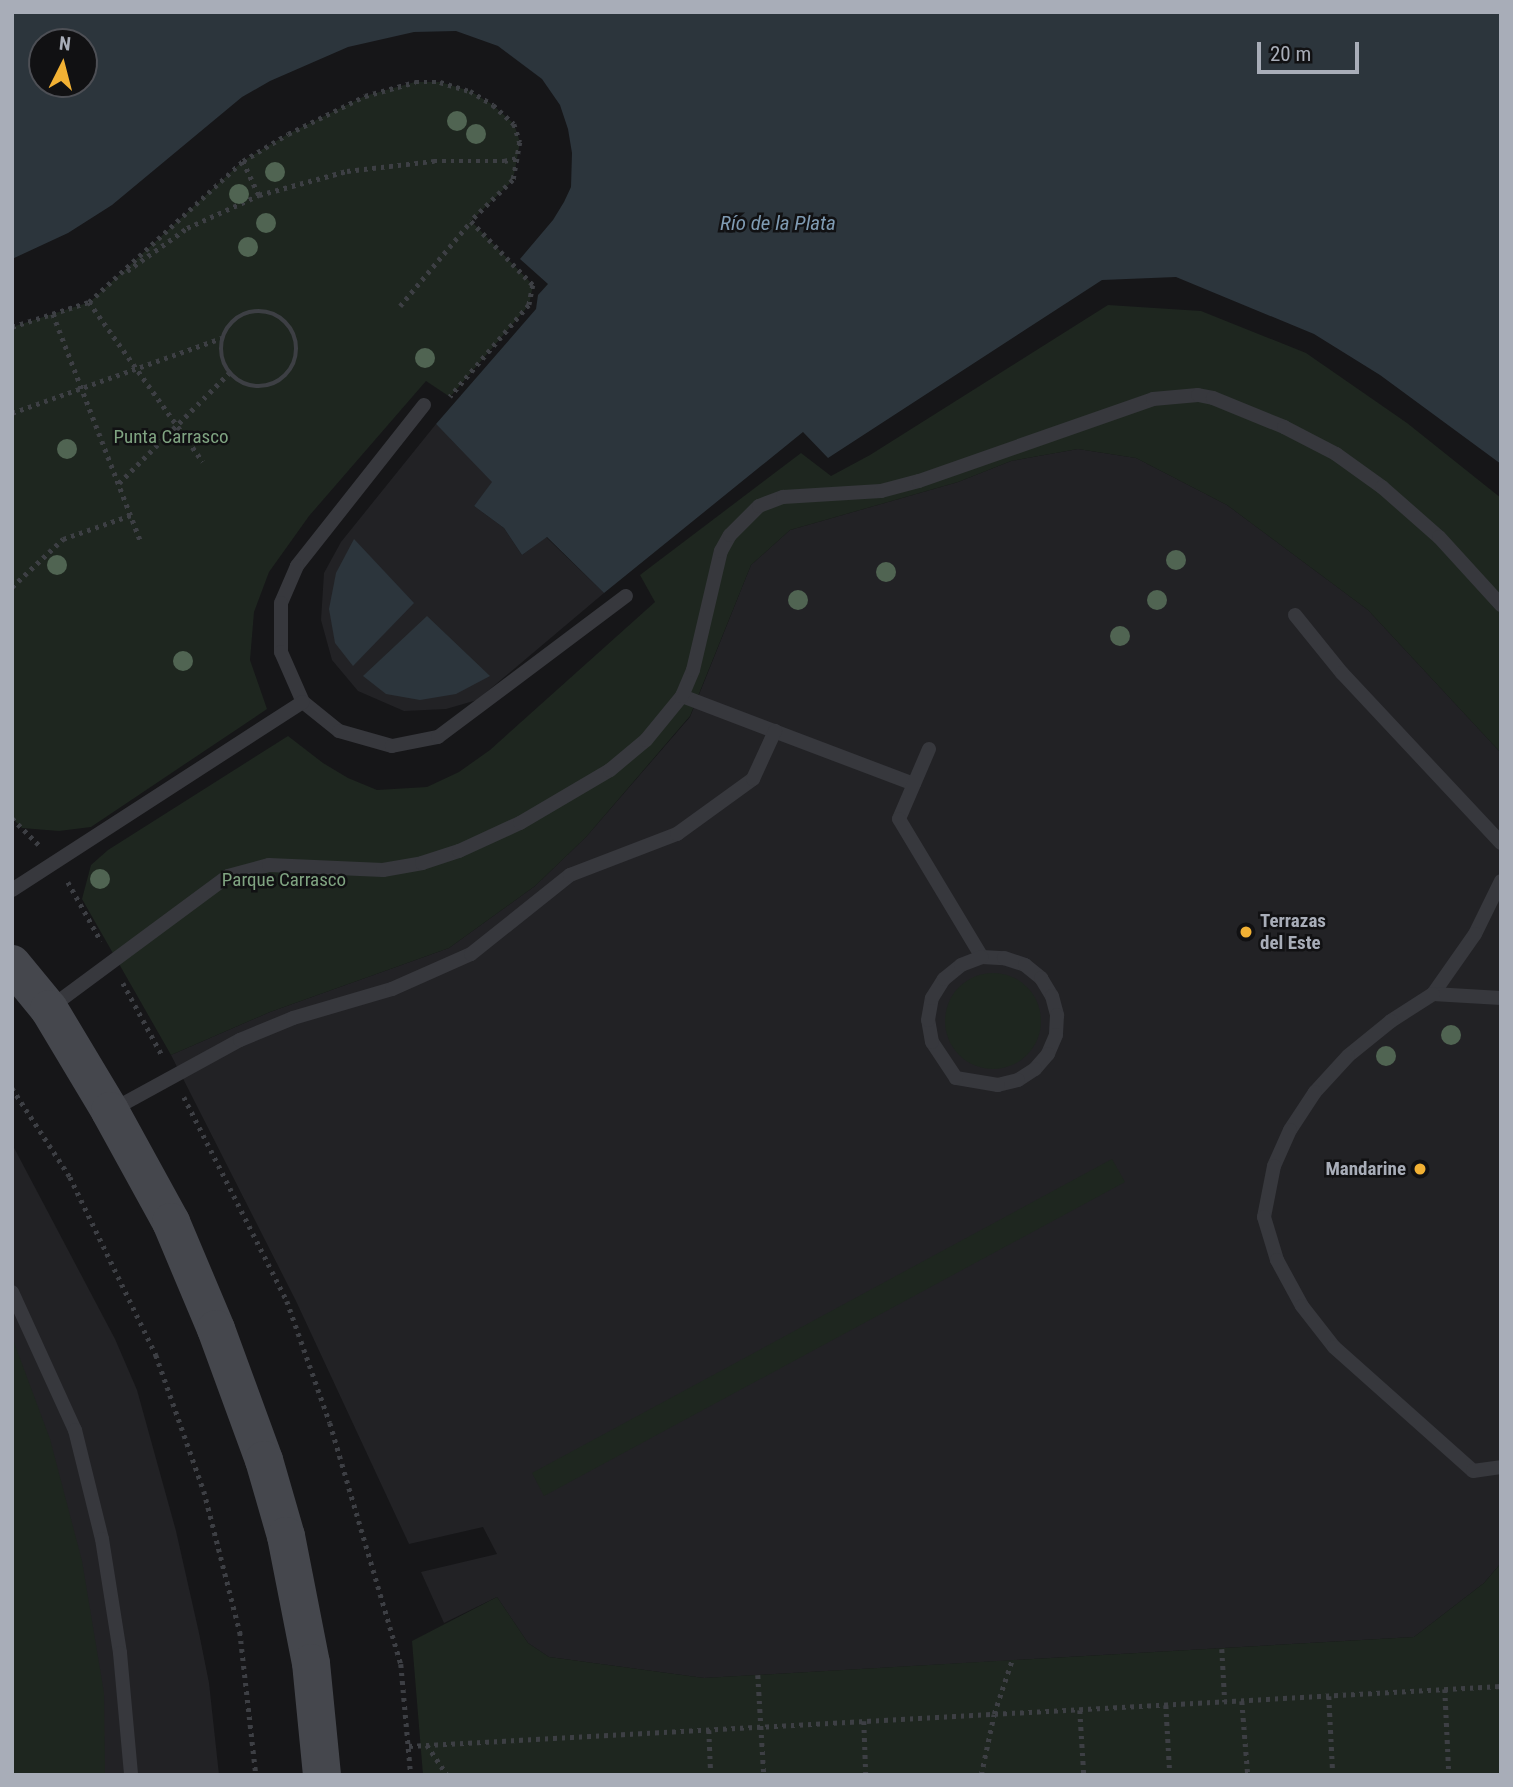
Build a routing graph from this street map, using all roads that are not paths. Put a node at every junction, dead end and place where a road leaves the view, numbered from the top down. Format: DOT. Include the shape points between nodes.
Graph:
graph roads {
  1 [pos="424,405"];
  2 [pos="626,596"];
  3 [pos="1501,605"];
  4 [pos="1295,615"];
  5 [pos="682,696"];
  6 [pos="303,702"];
  7 [pos="775,731"];
  8 [pos="929,750"];
  9 [pos="914,784"];
  10 [pos="1501,843"];
  11 [pos="1501,881"];
  12 [pos="12,890"];
  13 [pos="982,957"];
  14 [pos="12,964"];
  15 [pos="1433,993"];
  16 [pos="1501,998"];
  17 [pos="49,1009"];
  18 [pos="110,1111"];
  19 [pos="12,1292"];
  20 [pos="1501,1467"];
  21 [pos="131,1775"];
  22 [pos="322,1775"];
  1 -- 6 [label="lane" via="297,566 281,603 281,652"];
  2 -- 6 [label="lane" via="438,737 392,746 339,731"];
  3 -- 5 [label="lane" via="1439,537 1336,454 1213,398 1168,395 919,481 861,494 783,497 759,506 741,521 721,551 693,670"];
  4 -- 10 [label="lane" via="1342,673"];
  5 -- 7 [label="lane"];
  5 -- 17 [label="lane" via="646,740 610,771 520,823 447,855 383,870 291,864 247,869 207,889"];
  6 -- 12 [label="lane"];
  7 -- 9 [label="lane"];
  7 -- 18 [label="lane" via="753,779 677,834 570,875 471,954 392,989 251,1035"];
  8 -- 9 [label="lane"];
  9 -- 13 [label="lane" via="899,819"];
  11 -- 15 [label="lane" via="1475,934"];
  13 -- 13 [label="lane" via="961,965 944,979 932,998 928,1020 932,1042 957,1078 999,1085 1018,1080 1042,1062 1056,1035 1057,1015 1041,978 1026,965 1004,957"];
  14 -- 17 [label="main road"];
  15 -- 16 [label="lane"];
  15 -- 20 [label="lane" via="1370,1038 1315,1092 1274,1166 1264,1217 1283,1272 1334,1347 1473,1471"];
  17 -- 18 [label="main road"];
  18 -- 22 [label="main road" via="171,1222 264,1460 301,1605"];
  19 -- 21 [label="lane" via="75,1430 93,1503 120,1653"];
}
